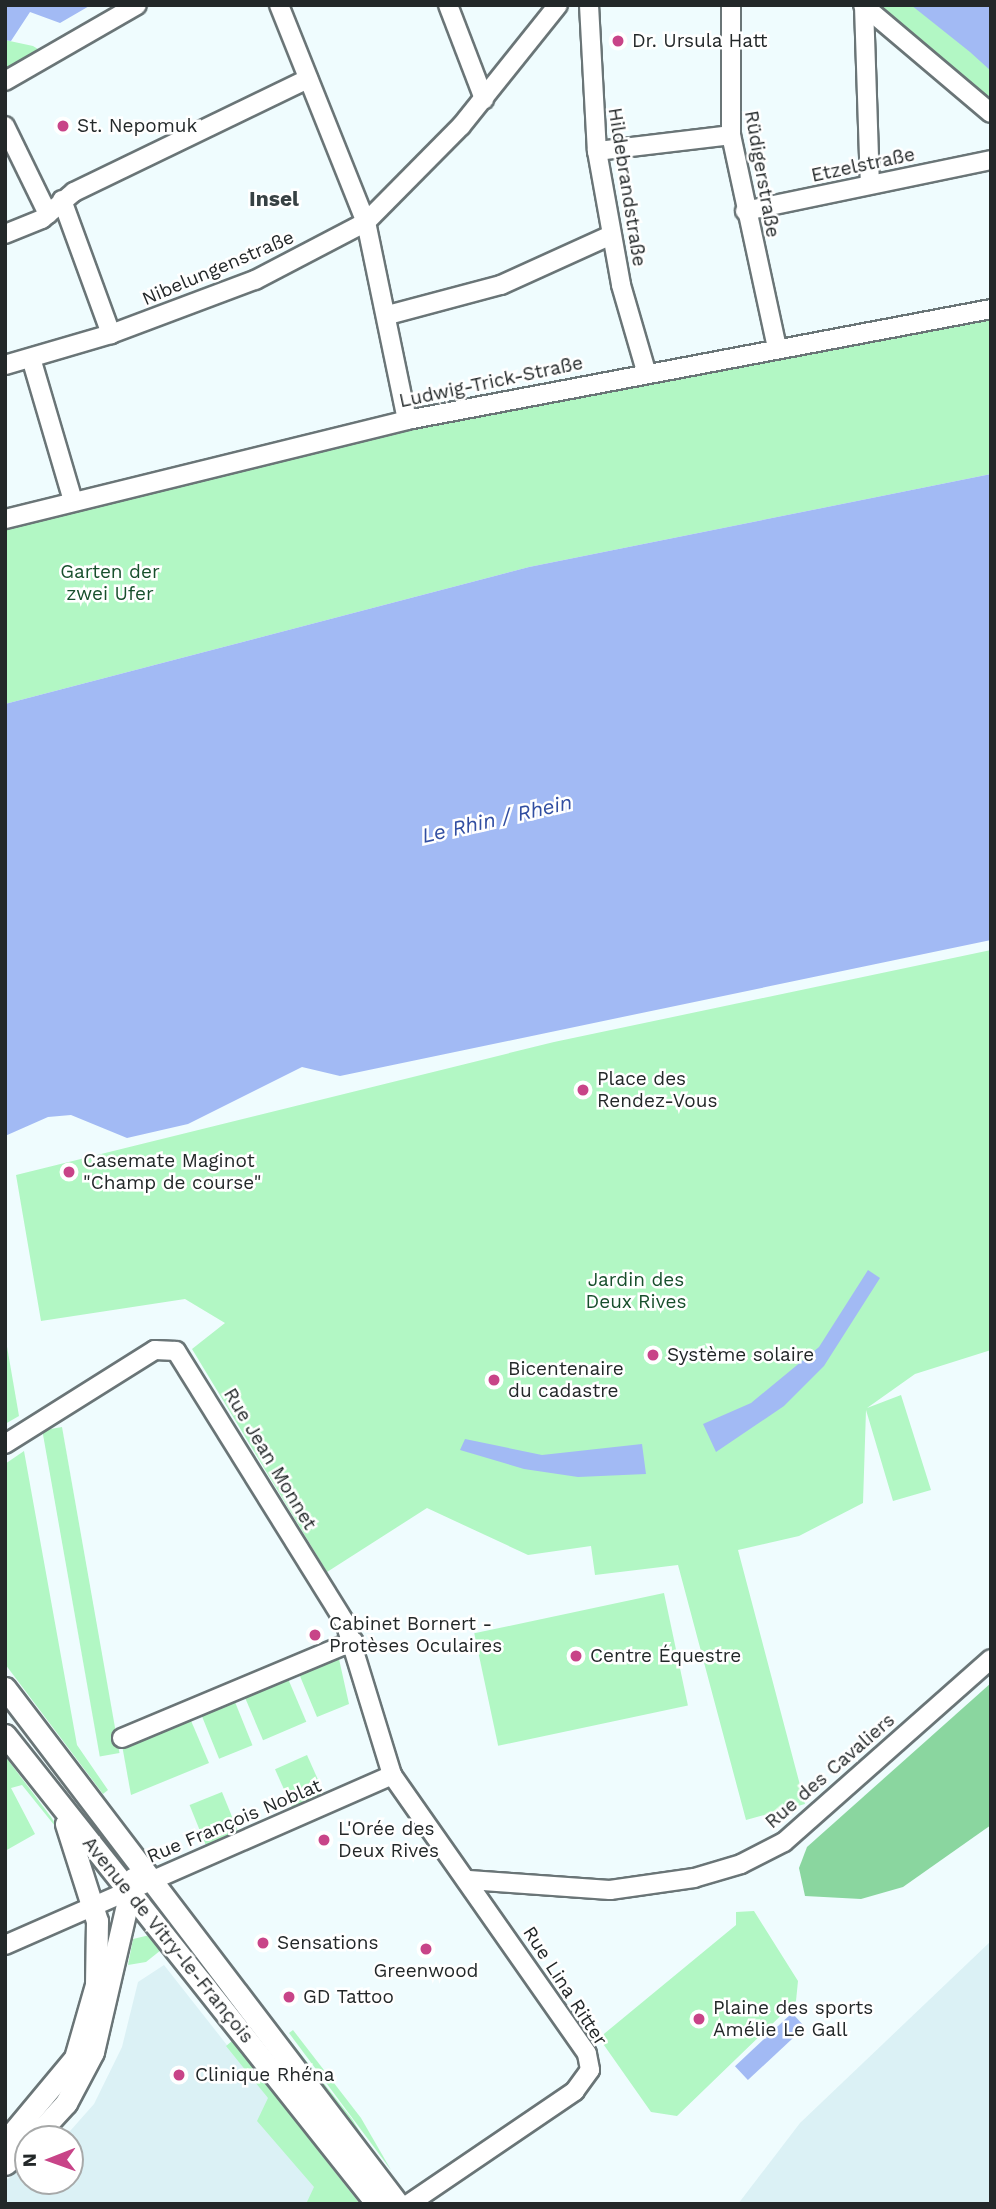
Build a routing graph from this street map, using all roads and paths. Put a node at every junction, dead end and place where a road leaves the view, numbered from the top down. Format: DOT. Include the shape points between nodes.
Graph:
graph roads {
  1 [pos="137,5"];
  2 [pos="279,5"];
  3 [pos="448,5"];
  4 [pos="558,5"];
  5 [pos="589,5"];
  6 [pos="731,5"];
  7 [pos="864,6"];
  8 [pos="307,79"];
  9 [pos="5,81"];
  10 [pos="484,99"];
  11 [pos="991,113"];
  12 [pos="5,126"];
  13 [pos="732,135"];
  14 [pos="597,151"];
  15 [pos="991,160"];
  16 [pos="870,184"];
  17 [pos="62,200"];
  18 [pos="745,211"];
  19 [pos="48,214"];
  20 [pos="366,222"];
  21 [pos="5,234"];
  22 [pos="611,235"];
  23 [pos="991,309"];
  24 [pos="388,315"];
  25 [pos="111,334"];
  26 [pos="777,348"];
  27 [pos="31,358"];
  28 [pos="5,365"];
  29 [pos="646,372"];
  30 [pos="407,420"];
  31 [pos="73,501"];
  32 [pos="5,519"];
  33 [pos="5,1444"];
  34 [pos="354,1641"];
  35 [pos="991,1659"];
  36 [pos="5,1688"];
  37 [pos="5,1735"];
  38 [pos="122,1738"];
  39 [pos="392,1775"];
  40 [pos="60,1809"];
  41 [pos="138,1879"];
  42 [pos="469,1880"];
  43 [pos="93,1906"];
  44 [pos="146,1910"];
  45 [pos="5,1945"];
  46 [pos="85,2070"];
  47 [pos="44,2125"];
  48 [pos="5,2143"];
  49 [pos="377,2204"];
  50 [pos="398,2204"];
  51 [pos="409,2204"];
  1 -- 9 [label="street"];
  2 -- 8 [label="street"];
  3 -- 10 [label="street"];
  4 -- 10 [label="street, Nibelungenstraße"];
  5 -- 14 [label="street, Hildebrandstraße"];
  6 -- 13 [label="street, Rüdigerstraße"];
  7 -- 11 [label="street"];
  7 -- 16 [label="street"];
  8 -- 17 [label="street"];
  8 -- 20 [label="street"];
  10 -- 20 [label="street, Nibelungenstraße"];
  12 -- 19 [label="street"];
  13 -- 14 [label="street"];
  13 -- 18 [label="street, Rüdigerstraße"];
  14 -- 22 [label="street, Hildebrandstraße"];
  15 -- 16 [label="street, Etzelstraße"];
  16 -- 18 [label="street, Etzelstraße"];
  17 -- 19 [label="street"];
  17 -- 25 [label="street"];
  18 -- 26 [label="street, Rüdigerstraße"];
  19 -- 21 [label="street"];
  20 -- 24 [label="street"];
  20 -- 25 [label="street, Nibelungenstraße" via="255,279"];
  22 -- 24 [label="street" via="501,285"];
  22 -- 29 [label="street, Hildebrandstraße"];
  23 -- 26 [label="street, Ludwig-Trick-Straße"];
  24 -- 30 [label="street"];
  25 -- 27 [label="street, Nibelungenstraße"];
  26 -- 29 [label="street, Ludwig-Trick-Straße"];
  27 -- 28 [label="street, Nibelungenstraße"];
  27 -- 31 [label="street"];
  29 -- 30 [label="street, Ludwig-Trick-Straße"];
  30 -- 31 [label="street, Ludwig-Trick-Straße"];
  31 -- 32 [label="street, Ludwig-Trick-Straße"];
  33 -- 34 [label="street, Rue Jean Monnet" via="155,1350 176,1351"];
  34 -- 38 [label="street"];
  34 -- 39 [label="street, Rue Jean Monnet"];
  35 -- 42 [label="street, Rue des Cavaliers" via="790,1837 751,1859 694,1878 610,1890"];
  36 -- 41 [label="main road"];
  37 -- 40 [label="main road"];
  39 -- 41 [label="street, Rue François Noblat"];
  39 -- 42 [label="street, Rue Lina Ritter"];
  40 -- 41 [label="main road, Avenue de Vitry-le-François"];
  40 -- 43 [label="main road"];
  41 -- 43 [label="street, Rue François Noblat"];
  41 -- 44 [label="main road, Avenue de Vitry-le-François"];
  41 -- 46 [label="main road" via="107,2010"];
  41 -- 50 [label="main road, Avenue de Vitry-le-François"];
  42 -- 51 [label="street, Rue Lina Ritter" via="587,2054 590,2070 575,2091"];
  43 -- 45 [label="street, Rue François Noblat"];
  43 -- 48 [label="main road" via="96,1985 75,2058"];
  44 -- 46 [label="main road" via="129,1935 112,2023"];
  44 -- 49 [label="main road, Avenue de Vitry-le-François"];
  46 -- 47 [label="main road"];
}
